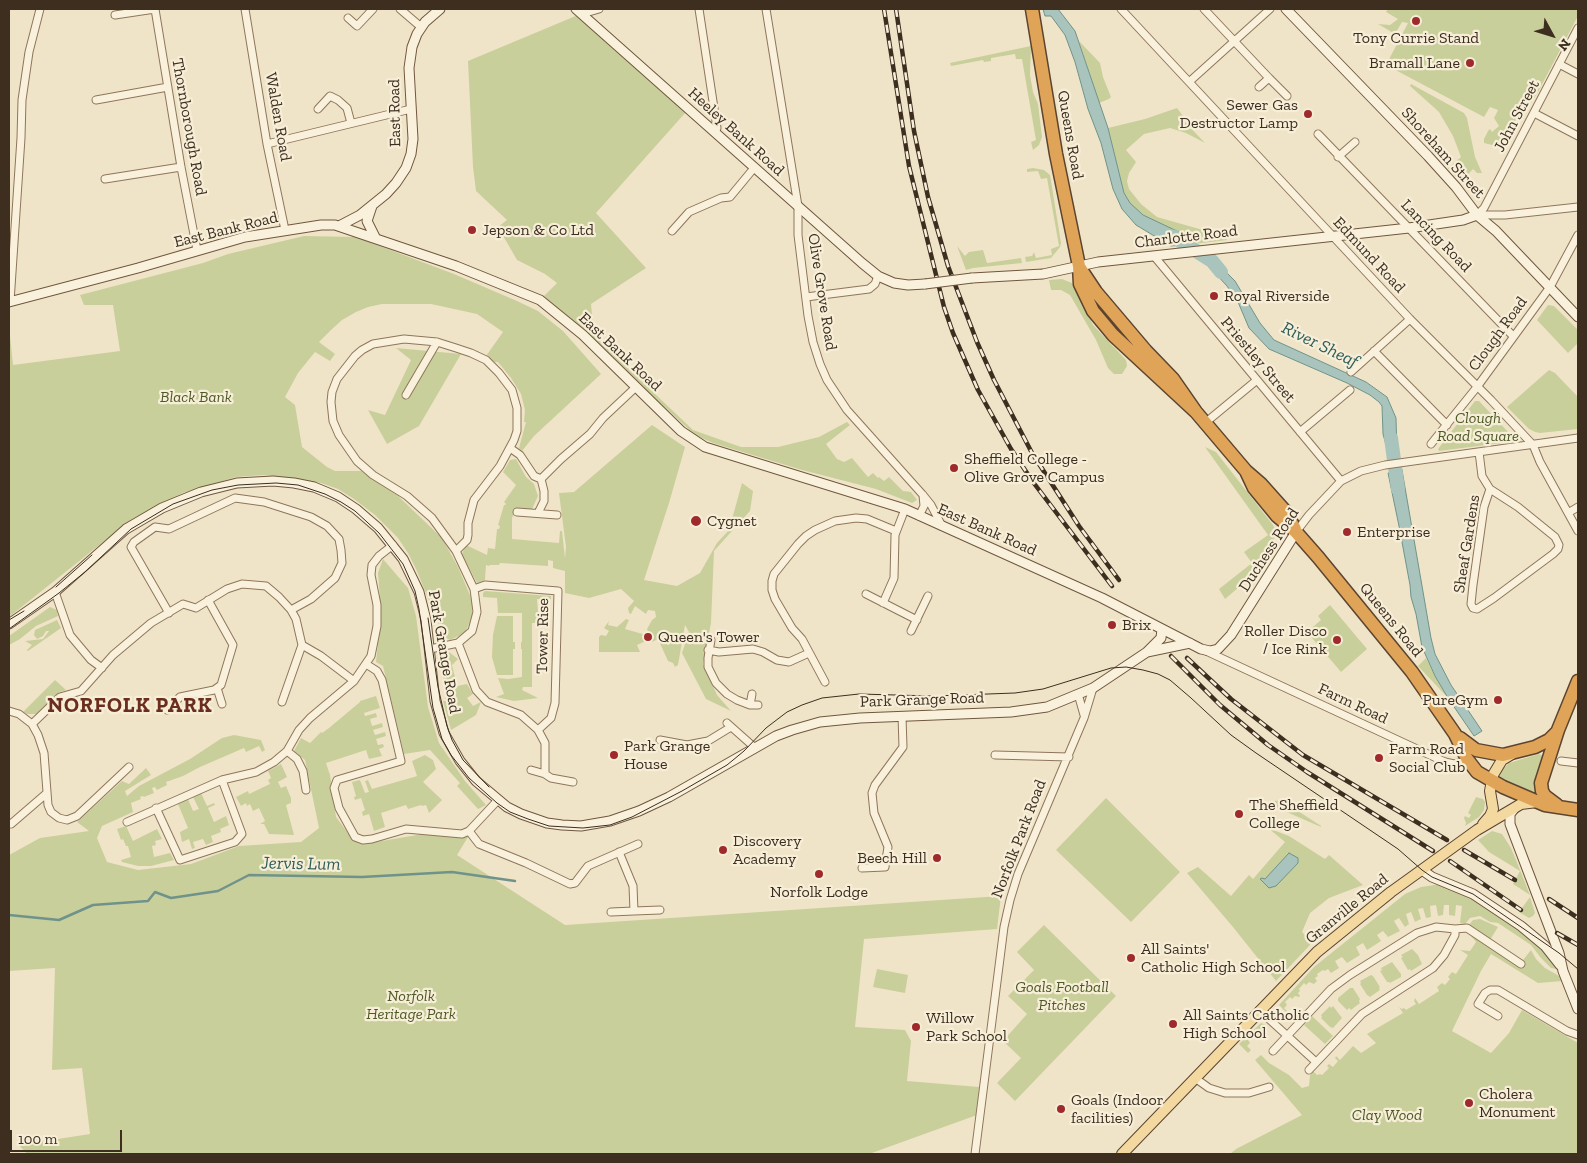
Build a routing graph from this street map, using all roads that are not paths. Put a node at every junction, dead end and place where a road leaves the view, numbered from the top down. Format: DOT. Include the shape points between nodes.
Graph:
graph roads {
  1 [pos="40,9"];
  2 [pos="155,9"];
  3 [pos="246,9"];
  4 [pos="373,9"];
  5 [pos="400,9"];
  6 [pos="440,9"];
  7 [pos="599,9"];
  8 [pos="699,9"];
  9 [pos="766,9"];
  10 [pos="1032,9"];
  11 [pos="1121,9"];
  12 [pos="1204,9"];
  13 [pos="1270,9"];
  14 [pos="1286,9"];
  15 [pos="579,11"];
  16 [pos="116,15"];
  17 [pos="348,18"];
  18 [pos="421,28"];
  19 [pos="1578,28"];
  20 [pos="1235,42"];
  21 [pos="1559,64"];
  22 [pos="1578,74"];
  23 [pos="1269,78"];
  24 [pos="1189,82"];
  25 [pos="168,87"];
  26 [pos="1259,88"];
  27 [pos="1286,96"];
  28 [pos="96,100"];
  29 [pos="411,108"];
  30 [pos="318,110"];
  31 [pos="1534,113"];
  32 [pos="351,123"];
  33 [pos="715,133"];
  34 [pos="1318,134"];
  35 [pos="1578,136"];
  36 [pos="1354,142"];
  37 [pos="267,144"];
  38 [pos="1338,157"];
  39 [pos="181,167"];
  40 [pos="754,168"];
  41 [pos="793,178"];
  42 [pos="104,179"];
  43 [pos="779,190"];
  44 [pos="372,206"];
  45 [pos="798,206"];
  46 [pos="1578,206"];
  47 [pos="12,214"];
  48 [pos="1477,215"];
  49 [pos="339,226"];
  50 [pos="1409,228"];
  51 [pos="285,230"];
  52 [pos="672,231"];
  53 [pos="1578,235"];
  54 [pos="1332,236"];
  55 [pos="375,237"];
  56 [pos="197,250"];
  57 [pos="1154,256"];
  58 [pos="1079,266"];
  59 [pos="878,276"];
  60 [pos="1550,287"];
  61 [pos="806,297"];
  62 [pos="10,302"];
  63 [pos="1578,317"];
  64 [pos="1410,319"];
  65 [pos="1513,336"];
  66 [pos="438,342"];
  67 [pos="1374,351"];
  68 [pos="1351,372"];
  69 [pos="1258,380"];
  70 [pos="636,387"];
  71 [pos="1477,387"];
  72 [pos="1350,390"];
  73 [pos="406,395"];
  74 [pos="1205,423"];
  75 [pos="1447,424"];
  76 [pos="1300,432"];
  77 [pos="1578,438"];
  78 [pos="1431,444"];
  79 [pos="1533,445"];
  80 [pos="510,448"];
  81 [pos="1479,452"];
  82 [pos="541,479"];
  83 [pos="1341,481"];
  84 [pos="1490,489"];
  85 [pos="923,495"];
  86 [pos="1578,507"];
  87 [pos="905,509"];
  88 [pos="517,512"];
  89 [pos="538,513"];
  90 [pos="1568,513"];
  91 [pos="557,515"];
  92 [pos="919,516"];
  93 [pos="942,526"];
  94 [pos="896,531"];
  95 [pos="1578,531"];
  96 [pos="1296,532"];
  97 [pos="393,545"];
  98 [pos="456,552"];
  99 [pos="474,589"];
  100 [pos="55,592"];
  101 [pos="866,594"];
  102 [pos="928,596"];
  103 [pos="208,600"];
  104 [pos="883,603"];
  105 [pos="291,610"];
  106 [pos="170,613"];
  107 [pos="917,620"];
  108 [pos="9,624"];
  109 [pos="1162,629"];
  110 [pos="911,631"];
  111 [pos="711,640"];
  112 [pos="1226,640"];
  113 [pos="1188,642"];
  114 [pos="458,643"];
  115 [pos="302,645"];
  116 [pos="430,648"];
  117 [pos="1201,649"];
  118 [pos="708,650"];
  119 [pos="1147,652"];
  120 [pos="809,653"];
  121 [pos="1227,660"];
  122 [pos="366,664"];
  123 [pos="102,668"];
  124 [pos="1578,681"];
  125 [pos="354,682"];
  126 [pos="825,682"];
  127 [pos="217,688"];
  128 [pos="1093,688"];
  129 [pos="752,694"];
  130 [pos="1078,694"];
  131 [pos="282,702"];
  132 [pos="222,704"];
  133 [pos="167,710"];
  134 [pos="9,711"];
  135 [pos="902,716"];
  136 [pos="1084,718"];
  137 [pos="32,724"];
  138 [pos="538,730"];
  139 [pos="1558,730"];
  140 [pos="1455,734"];
  141 [pos="660,740"];
  142 [pos="754,747"];
  143 [pos="287,751"];
  144 [pos="1512,754"];
  145 [pos="995,755"];
  146 [pos="1069,757"];
  147 [pos="1469,761"];
  148 [pos="1561,761"];
  149 [pos="1578,763"];
  150 [pos="129,767"];
  151 [pos="531,770"];
  152 [pos="545,774"];
  153 [pos="1486,778"];
  154 [pos="222,780"];
  155 [pos="573,782"];
  156 [pos="306,790"];
  157 [pos="47,793"];
  158 [pos="498,800"];
  159 [pos="1538,802"];
  160 [pos="156,808"];
  161 [pos="1564,808"];
  162 [pos="1514,809"];
  163 [pos="1578,810"];
  164 [pos="128,822"];
  165 [pos="12,824"];
  166 [pos="1477,830"];
  167 [pos="469,831"];
  168 [pos="638,844"];
  169 [pos="619,852"];
  170 [pos="862,868"];
  171 [pos="1422,870"];
  172 [pos="660,910"];
  173 [pos="611,912"];
  174 [pos="634,912"];
  175 [pos="1455,929"];
  176 [pos="1521,964"];
  177 [pos="1562,967"];
  178 [pos="1578,1009"];
  179 [pos="1259,1010"];
  180 [pos="1498,1016"];
  181 [pos="1578,1035"];
  182 [pos="1287,1036"];
  183 [pos="1273,1051"];
  184 [pos="1316,1062"];
  185 [pos="1309,1070"];
  186 [pos="1195,1078"];
  187 [pos="1269,1087"];
  188 [pos="975,1154"];
  189 [pos="1122,1154"];
  1 -- 47 [label="street" via="22,100"];
  2 -- 16 [label="street"];
  2 -- 25 [label="street, Thornborough Road"];
  3 -- 37 [label="street, Walden Road"];
  4 -- 17 [label="street" via="357,26"];
  5 -- 18 [label="street"];
  6 -- 18 [label="street, East Road"];
  7 -- 15 [label="street"];
  8 -- 33 [label="street" via="717,128"];
  9 -- 41 [label="street, Olive Grove Road"];
  10 -- 58 [label="highway, Queens Road"];
  11 -- 24 [label="street, Edmund Road"];
  12 -- 20 [label="street"];
  13 -- 20 [label="street"];
  14 -- 48 [label="street, Shoreham Street" via="1428,156"];
  15 -- 33 [label="street, Heeley Bank Road"];
  18 -- 29 [label="street, East Road" via="414,40 410,59"];
  19 -- 21 [label="street, John Street"];
  20 -- 23 [label="street"];
  20 -- 24 [label="street"];
  21 -- 22 [label="street"];
  21 -- 31 [label="street, John Street"];
  23 -- 26 [label="street"];
  23 -- 27 [label="street"];
  24 -- 54 [label="street, Edmund Road"];
  25 -- 28 [label="street"];
  25 -- 39 [label="street, Thornborough Road"];
  29 -- 32 [label="street"];
  29 -- 44 [label="street, East Road" via="413,139 408,163 396,183"];
  30 -- 32 [label="street" via="330,96 347,108"];
  31 -- 35 [label="street"];
  31 -- 48 [label="street, John Street" via="1484,208"];
  32 -- 37 [label="street"];
  33 -- 40 [label="street, Heeley Bank Road"];
  34 -- 38 [label="street, Lancing Road"];
  36 -- 38 [label="street"];
  37 -- 51 [label="street, Walden Road"];
  38 -- 50 [label="street, Lancing Road"];
  39 -- 42 [label="street"];
  39 -- 56 [label="street, Thornborough Road"];
  40 -- 43 [label="street, Heeley Bank Road"];
  40 -- 52 [label="street" via="730,197 689,212"];
  41 -- 43 [label="street" via="790,188"];
  41 -- 45 [label="street, Olive Grove Road"];
  43 -- 45 [label="street, Heeley Bank Road"];
  44 -- 49 [label="street, East Road"];
  44 -- 55 [label="street" via="367,222"];
  45 -- 59 [label="street, Heeley Bank Road"];
  45 -- 61 [label="street, Olive Grove Road"];
  46 -- 48 [label="street, Charlotte Road" via="1517,214"];
  47 -- 62 [label="street"];
  48 -- 50 [label="street, Charlotte Road"];
  48 -- 60 [label="street, Shoreham Street"];
  49 -- 51 [label="street, East Bank Road"];
  49 -- 55 [label="street, East Bank Road"];
  50 -- 54 [label="street, Charlotte Road"];
  50 -- 65 [label="street, Lancing Road"];
  51 -- 56 [label="street, East Bank Road"];
  53 -- 60 [label="street, Clough Road"];
  54 -- 57 [label="street, Charlotte Road"];
  54 -- 64 [label="street, Edmund Road"];
  55 -- 70 [label="street, East Bank Road" via="540,300 583,335"];
  56 -- 62 [label="street, East Bank Road"];
  57 -- 58 [label="street, Charlotte Road"];
  57 -- 69 [label="street, Priestley Street"];
  58 -- 59 [label="street, Charlotte Road, bridge" via="1043,274 925,284 903,285"];
  58 -- 74 [label="highway, Queens Road" via="1080,284 1096,315 1120,343"];
  59 -- 61 [label="street" via="869,289"];
  60 -- 63 [label="street, Shoreham Street"];
  60 -- 65 [label="street, Clough Road"];
  61 -- 85 [label="street, Olive Grove Road" via="813,342 827,380 847,410"];
  64 -- 67 [label="street"];
  64 -- 71 [label="street, Edmund Road"];
  65 -- 71 [label="street, Clough Road"];
  66 -- 73 [label="street"];
  66 -- 80 [label="street" via="486,360 512,390 517,408 517,430"];
  66 -- 98 [label="street" via="404,339 373,344 362,350 337,379 330,402 332,421 338,435 356,461 407,496 432,518"];
  67 -- 68 [label="street"];
  67 -- 75 [label="street"];
  69 -- 74 [label="street"];
  69 -- 76 [label="street, Priestley Street"];
  70 -- 82 [label="street"];
  70 -- 87 [label="street, East Bank Road" via="681,431 706,448"];
  71 -- 75 [label="street, Clough Road"];
  71 -- 79 [label="street, Edmund Road"];
  72 -- 76 [label="street"];
  74 -- 96 [label="highway, Queens Road" via="1277,516"];
  75 -- 78 [label="street, Clough Road"];
  76 -- 83 [label="street, Priestley Street"];
  77 -- 79 [label="street, Duchess Road"];
  79 -- 81 [label="street, Duchess Road"];
  79 -- 90 [label="street, Edmund Road"];
  80 -- 82 [label="street" via="520,455 534,476"];
  80 -- 98 [label="street" via="474,500 468,535"];
  81 -- 83 [label="street, Duchess Road" via="1385,465 1361,471"];
  81 -- 84 [label="street, Sheaf Gardens" via="1482,476"];
  82 -- 89 [label="street" via="544,501"];
  83 -- 96 [label="street, Duchess Road"];
  84 -- 84 [label="street, Sheaf Gardens" via="1484,507 1472,585 1471,604 1477,609 1558,549 1558,541 1518,507"];
  85 -- 92 [label="street" via="924,506"];
  85 -- 93 [label="street, Olive Grove Road"];
  86 -- 90 [label="street"];
  87 -- 92 [label="street, East Bank Road"];
  87 -- 94 [label="street"];
  88 -- 89 [label="street"];
  89 -- 91 [label="street"];
  90 -- 95 [label="street, Edmund Road"];
  92 -- 93 [label="street, East Bank Road"];
  93 -- 109 [label="street, East Bank Road" via="1101,597"];
  94 -- 104 [label="street" via="894,578"];
  94 -- 120 [label="street" via="867,519 846,519 829,524 815,530 798,544 774,574 772,590 775,599"];
  96 -- 112 [label="street, Duchess Road" via="1237,628"];
  96 -- 140 [label="highway, Queens Road" via="1394,649"];
  97 -- 100 [label="street, Park Grange Road" via="378,528 338,497 294,482 237,483 201,492 148,515"];
  97 -- 116 [label="street, Park Grange Road" via="419,592"];
  97 -- 122 [label="street" via="372,565 377,626 372,656"];
  98 -- 99 [label="street"];
  99 -- 114 [label="street" via="477,618 472,631"];
  99 -- 138 [label="street, Tower Rise" via="485,585 558,591 555,703 551,718"];
  100 -- 108 [label="street, Park Grange Road"];
  100 -- 123 [label="street" via="70,635"];
  101 -- 104 [label="street"];
  102 -- 107 [label="street"];
  103 -- 105 [label="street" via="227,589 252,584 266,586"];
  103 -- 106 [label="street" via="196,608 183,604"];
  103 -- 127 [label="street" via="233,645 221,685"];
  104 -- 107 [label="street"];
  105 -- 106 [label="street" via="335,578 342,564 339,539 327,526 311,517 264,502 234,498 169,529 155,527 131,547"];
  105 -- 115 [label="street"];
  106 -- 123 [label="street" via="151,623"];
  107 -- 110 [label="street"];
  109 -- 113 [label="street, East Bank Road"];
  109 -- 119 [label="street" via="1161,638"];
  111 -- 118 [label="street"];
  112 -- 113 [label="street, East Bank Road" via="1206,646"];
  112 -- 117 [label="street" via="1218,649"];
  112 -- 121 [label="street"];
  113 -- 117 [label="street, East Bank Road"];
  113 -- 119 [label="street"];
  114 -- 116 [label="street"];
  114 -- 138 [label="street" via="476,690 487,702 520,716"];
  115 -- 125 [label="street"];
  115 -- 131 [label="street"];
  116 -- 158 [label="street, Park Grange Road" via="435,701 444,733 476,781"];
  117 -- 121 [label="street, Farm Road"];
  118 -- 120 [label="street" via="753,649 776,660 789,662"];
  118 -- 129 [label="street" via="708,667 716,684 727,694 754,705"];
  119 -- 128 [label="street"];
  120 -- 126 [label="street"];
  121 -- 147 [label="street, Farm Road" via="1445,762"];
  122 -- 125 [label="street"];
  122 -- 167 [label="street" via="378,671 382,680 401,762 337,780 334,788 339,808 355,838 372,839 406,829 462,834"];
  123 -- 137 [label="street" via="81,691 60,697"];
  124 -- 139 [label="highway"];
  125 -- 143 [label="street" via="310,718"];
  127 -- 132 [label="street"];
  127 -- 133 [label="street" via="180,698"];
  128 -- 130 [label="street, Park Grange Road"];
  128 -- 136 [label="street, Norfolk Park Road"];
  130 -- 135 [label="street, Park Grange Road" via="1046,707 1011,712"];
  130 -- 136 [label="street"];
  134 -- 137 [label="street"];
  135 -- 142 [label="street, Park Grange Road" via="820,722"];
  135 -- 170 [label="street" via="903,747 872,793 874,813 888,847 885,867"];
  136 -- 146 [label="street, Norfolk Park Road"];
  137 -- 157 [label="street" via="44,754"];
  138 -- 152 [label="street" via="545,743"];
  139 -- 144 [label="highway" via="1538,746"];
  139 -- 161 [label="highway" via="1541,788 1549,800"];
  140 -- 144 [label="highway, Queens Road" via="1476,750"];
  140 -- 147 [label="highway, Queens Road"];
  141 -- 142 [label="street" via="687,745 708,741 729,725"];
  142 -- 158 [label="street, Park Grange Road" via="650,806 626,817 596,824 562,826 547,823 521,814"];
  143 -- 154 [label="street" via="256,772"];
  143 -- 156 [label="street" via="297,759 303,771"];
  144 -- 153 [label="main road"];
  145 -- 146 [label="street"];
  146 -- 188 [label="street, Norfolk Park Road" via="1018,874 1010,900"];
  147 -- 153 [label="highway, Queens Road"];
  148 -- 149 [label="street"];
  150 -- 157 [label="street" via="83,811 67,820 51,812"];
  151 -- 152 [label="street"];
  152 -- 155 [label="street"];
  153 -- 159 [label="highway"];
  153 -- 166 [label="main road, Granville Road" via="1493,803 1492,812"];
  154 -- 160 [label="street"];
  154 -- 160 [label="street" via="242,834 235,842 180,860"];
  157 -- 165 [label="street"];
  158 -- 167 [label="street"];
  159 -- 161 [label="highway"];
  159 -- 162 [label="main road, Granville Road" via="1521,804"];
  160 -- 164 [label="street"];
  161 -- 163 [label="highway"];
  162 -- 166 [label="main road, Granville Road"];
  162 -- 177 [label="street" via="1510,814 1510,824"];
  166 -- 171 [label="main road, Granville Road"];
  167 -- 169 [label="street" via="479,844 570,884 575,883 588,866"];
  168 -- 169 [label="street"];
  169 -- 174 [label="street" via="633,886"];
  171 -- 177 [label="street" via="1473,894 1522,926"];
  171 -- 179 [label="main road, Granville Road" via="1317,952"];
  172 -- 174 [label="street"];
  173 -- 174 [label="street"];
  175 -- 176 [label="street" via="1467,928"];
  175 -- 182 [label="street" via="1436,927 1417,933 1350,975 1331,989"];
  175 -- 184 [label="street" via="1444,955 1433,968 1362,1014"];
  177 -- 178 [label="street"];
  179 -- 182 [label="street"];
  179 -- 186 [label="main road, Granville Road"];
  180 -- 181 [label="street" via="1478,1004 1490,990 1498,990"];
  182 -- 183 [label="street"];
  182 -- 184 [label="street"];
  184 -- 185 [label="street"];
  186 -- 187 [label="street" via="1209,1088 1225,1093 1249,1093"];
  186 -- 189 [label="main road, Granville Road"];
}
